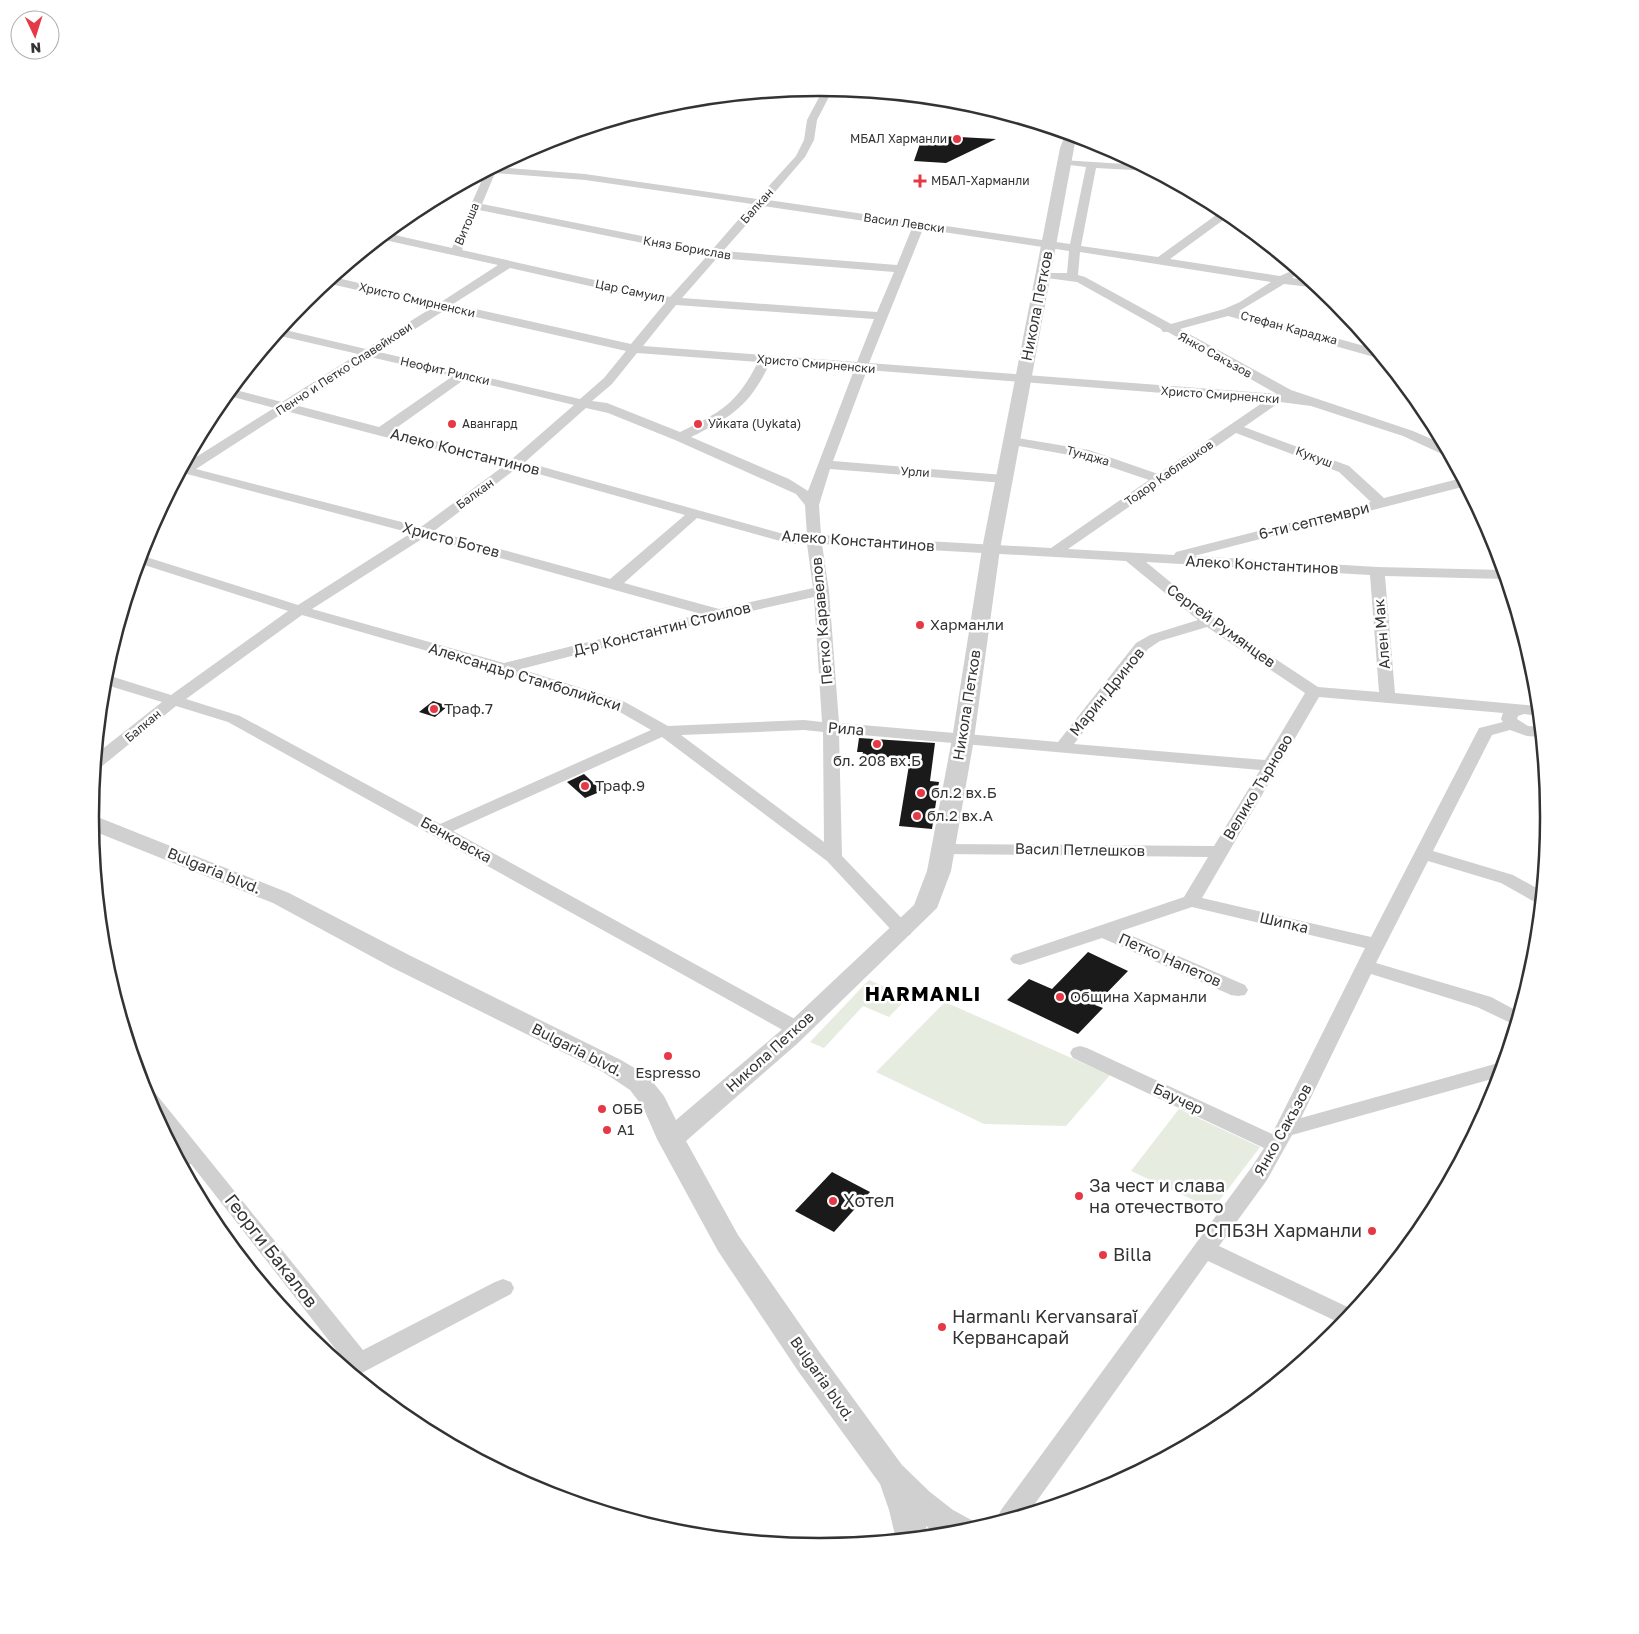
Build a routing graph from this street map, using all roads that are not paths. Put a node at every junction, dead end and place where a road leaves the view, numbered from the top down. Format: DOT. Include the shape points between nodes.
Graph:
graph roads {
  1 [pos="825,96"];
  2 [pos="1069,142"];
  3 [pos="1066,162"];
  4 [pos="1092,164"];
  5 [pos="1130,167"];
  6 [pos="501,171"];
  7 [pos="486,179"];
  8 [pos="758,203"];
  9 [pos="475,206"];
  10 [pos="1219,218"];
  11 [pos="919,225"];
  12 [pos="391,238"];
  13 [pos="1049,244"];
  14 [pos="1075,248"];
  15 [pos="456,251"];
  16 [pos="714,254"];
  17 [pos="1160,260"];
  18 [pos="508,264"];
  19 [pos="902,269"];
  20 [pos="1293,273"];
  21 [pos="1043,275"];
  22 [pos="1072,276"];
  23 [pos="1284,279"];
  24 [pos="337,282"];
  25 [pos="1303,283"];
  26 [pos="673,301"];
  27 [pos="442,305"];
  28 [pos="1228,312"];
  29 [pos="881,316"];
  30 [pos="1167,329"];
  31 [pos="286,334"];
  32 [pos="635,349"];
  33 [pos="1369,351"];
  34 [pos="368,354"];
  35 [pos="766,359"];
  36 [pos="862,368"];
  37 [pos="463,375"];
  38 [pos="1023,380"];
  39 [pos="237,394"];
  40 [pos="1281,396"];
  41 [pos="584,402"];
  42 [pos="286,406"];
  43 [pos="1235,428"];
  44 [pos="381,432"];
  45 [pos="680,437"];
  46 [pos="1012,441"];
  47 [pos="1434,441"];
  48 [pos="514,463"];
  49 [pos="826,465"];
  50 [pos="190,467"];
  51 [pos="187,472"];
  52 [pos="1004,479"];
  53 [pos="1161,480"];
  54 [pos="1458,484"];
  55 [pos="1382,504"];
  56 [pos="812,505"];
  57 [pos="694,514"];
  58 [pos="423,532"];
  59 [pos="814,539"];
  60 [pos="991,549"];
  61 [pos="1053,553"];
  62 [pos="1130,557"];
  63 [pos="1164,559"];
  64 [pos="146,561"];
  65 [pos="1377,571"];
  66 [pos="1498,575"];
  67 [pos="614,584"];
  68 [pos="821,591"];
  69 [pos="300,610"];
  70 [pos="719,614"];
  71 [pos="1209,620"];
  72 [pos="503,668"];
  73 [pos="112,682"];
  74 [pos="1314,692"];
  75 [pos="1387,697"];
  76 [pos="173,701"];
  77 [pos="1532,710"];
  78 [pos="1513,717"];
  79 [pos="831,728"];
  80 [pos="665,731"];
  81 [pos="1535,732"];
  82 [pos="963,739"];
  83 [pos="1063,747"];
  84 [pos="101,758"];
  85 [pos="1272,766"];
  86 [pos="99,825"];
  87 [pos="440,831"];
  88 [pos="943,849"];
  89 [pos="1218,852"];
  90 [pos="1422,853"];
  91 [pos="833,857"];
  92 [pos="1536,895"];
  93 [pos="1191,901"];
  94 [pos="1101,930"];
  95 [pos="903,931"];
  96 [pos="1376,944"];
  97 [pos="1020,959"];
  98 [pos="1365,966"];
  99 [pos="1238,990"];
  100 [pos="1512,1016"];
  101 [pos="797,1029"];
  102 [pos="1080,1052"];
  103 [pos="1493,1072"];
  104 [pos="172,1134"];
  105 [pos="1281,1138"];
  106 [pos="670,1139"];
  107 [pos="187,1156"];
  108 [pos="1206,1250"];
  109 [pos="503,1288"];
  110 [pos="1341,1314"];
  111 [pos="353,1366"];
  112 [pos="891,1475"];
  113 [pos="1016,1510"];
  114 [pos="952,1525"];
  115 [pos="911,1532"];
  1 -- 8 [label="street, Балкан" via="812,120 809,140 800,157"];
  2 -- 3 [label="street, Никола Петков"];
  3 -- 4 [label="street"];
  3 -- 13 [label="street, Никола Петков"];
  4 -- 5 [label="street"];
  4 -- 14 [label="street"];
  6 -- 8 [label="street, Васил Левски" via="577,176"];
  7 -- 9 [label="street, Витоша"];
  8 -- 11 [label="street, Васил Левски"];
  8 -- 16 [label="street, Балкан"];
  9 -- 15 [label="street, Витоша"];
  9 -- 16 [label="street, Княз Борислав"];
  10 -- 17 [label="street"];
  11 -- 13 [label="street, Васил Левски"];
  11 -- 19 [label="street, Петко Каравелов"];
  12 -- 15 [label="street, Цар Самуил"];
  13 -- 14 [label="street, Васил Левски"];
  13 -- 21 [label="street, Никола Петков"];
  14 -- 17 [label="street, Васил Левски"];
  14 -- 22 [label="street"];
  15 -- 18 [label="street, Цар Самуил"];
  16 -- 19 [label="street, Княз Борислав"];
  16 -- 26 [label="street, Балкан"];
  17 -- 23 [label="street, Васил Левски"];
  18 -- 26 [label="street, Цар Самуил"];
  18 -- 27 [label="street, Пенчо и Петко Славейкови"];
  19 -- 29 [label="street, Петко Каравелов"];
  20 -- 23 [label="street"];
  21 -- 22 [label="street"];
  21 -- 38 [label="street, Никола Петков"];
  22 -- 30 [label="street, Янко Сакъзов"];
  23 -- 25 [label="street, Васил Левски"];
  23 -- 28 [label="street"];
  24 -- 27 [label="street, Христо Смирненски"];
  26 -- 29 [label="street, Цар Самуил"];
  26 -- 32 [label="street, Балкан"];
  27 -- 32 [label="street, Христо Смирненски"];
  27 -- 34 [label="street, Пенчо и Петко Славейкови"];
  28 -- 30 [label="street"];
  28 -- 33 [label="street, Стефан Караджа"];
  29 -- 36 [label="street, Петко Каравелов"];
  30 -- 40 [label="street, Янко Сакъзов"];
  31 -- 34 [label="street, Неофит Рилски"];
  32 -- 35 [label="street, Христо Смирненски"];
  32 -- 41 [label="street, Балкан" via="608,381"];
  34 -- 37 [label="street, Неофит Рилски"];
  34 -- 42 [label="street, Пенчо и Петко Славейкови"];
  35 -- 36 [label="street, Христо Смирненски"];
  35 -- 45 [label="street" via="738,404 723,416"];
  36 -- 38 [label="street, Христо Смирненски"];
  36 -- 49 [label="street, Петко Каравелов"];
  37 -- 41 [label="street, Неофит Рилски"];
  37 -- 44 [label="street"];
  38 -- 40 [label="street, Христо Смирненски"];
  38 -- 46 [label="street, Никола Петков"];
  39 -- 42 [label="street, Алеко Константинов"];
  40 -- 43 [label="street, Тодор Каблешков"];
  40 -- 47 [label="street, Янко Сакъзов"];
  41 -- 45 [label="street, Неофит Рилски"];
  41 -- 48 [label="street, Балкан"];
  42 -- 44 [label="street, Алеко Константинов"];
  42 -- 50 [label="street, Пенчо и Петко Славейкови"];
  43 -- 53 [label="street, Тодор Каблешков"];
  43 -- 55 [label="street, Кукуш" via="1344,469"];
  44 -- 48 [label="street, Алеко Константинов"];
  45 -- 56 [label="street, Неофит Рилски" via="801,491"];
  46 -- 52 [label="street, Никола Петков"];
  46 -- 53 [label="street, Тунджа" via="1084,453"];
  48 -- 57 [label="street, Алеко Константинов"];
  48 -- 58 [label="street, Балкан"];
  49 -- 52 [label="street, Урли"];
  49 -- 56 [label="street, Петко Каравелов"];
  51 -- 58 [label="street, Христо Ботев"];
  52 -- 60 [label="street, Никола Петков"];
  53 -- 61 [label="street, Тодор Каблешков"];
  54 -- 55 [label="street, 6-ти септември"];
  55 -- 63 [label="street, 6-ти септември"];
  56 -- 59 [label="street, Петко Каравелов"];
  57 -- 59 [label="street, Алеко Константинов" via="791,540"];
  57 -- 67 [label="street"];
  58 -- 67 [label="street, Христо Ботев"];
  58 -- 69 [label="street, Балкан"];
  59 -- 60 [label="street, Алеко Константинов"];
  59 -- 68 [label="street, Петко Каравелов"];
  60 -- 61 [label="street, Алеко Константинов"];
  60 -- 82 [label="street, Никола Петков"];
  61 -- 62 [label="street, Алеко Константинов"];
  62 -- 63 [label="street, Алеко Константинов"];
  62 -- 71 [label="street, Сергей Румянцев"];
  63 -- 65 [label="street, Алеко Константинов"];
  64 -- 69 [label="street, Александър Стамболийски"];
  65 -- 66 [label="street, Алеко Константинов"];
  65 -- 75 [label="street, Ален Мак"];
  67 -- 70 [label="street, Христо Ботев"];
  68 -- 70 [label="street, Д-р Константин Стоилов"];
  68 -- 79 [label="street, Петко Каравелов"];
  69 -- 72 [label="street, Александър Стамболийски"];
  69 -- 76 [label="street, Балкан"];
  70 -- 72 [label="street, Д-р Константин Стоилов"];
  71 -- 74 [label="street, Сергей Румянцев"];
  71 -- 83 [label="street, Марин Дринов" via="1155,638 1142,646"];
  72 -- 80 [label="street, Александър Стамболийски" via="619,705"];
  73 -- 76 [label="street, Бенковска"];
  74 -- 75 [label="street"];
  74 -- 85 [label="street, Велико Търново"];
  75 -- 78 [label="street" via="1486,705"];
  76 -- 84 [label="street, Балкан"];
  76 -- 87 [label="street, Бенковска" via="234,719"];
  77 -- 78 [label="street" via="1522,708"];
  78 -- 81 [label="street" via="1528,732"];
  78 -- 90 [label="street, Янко Сакъзов" via="1485,732"];
  79 -- 80 [label="street, Рила" via="804,725"];
  79 -- 82 [label="street, Рила"];
  79 -- 91 [label="street, Петко Каравелов"];
  80 -- 87 [label="street, Рила" via="649,735"];
  80 -- 91 [label="street, Александър Стамболийски"];
  82 -- 83 [label="street, Рила"];
  82 -- 88 [label="street, Никола Петков"];
  83 -- 85 [label="street, Рила"];
  85 -- 89 [label="street, Велико Търново"];
  86 -- 106 [label="street, Bulgaria blvd." via="281,898 612,1066 639,1082 655,1104"];
  87 -- 101 [label="street, Бенковска"];
  88 -- 89 [label="street, Васил Петлешков"];
  88 -- 95 [label="street, Никола Петков" via="939,871 925,908"];
  89 -- 93 [label="street, Велико Търново"];
  90 -- 92 [label="street" via="1507,878"];
  90 -- 96 [label="street, Янко Сакъзов"];
  91 -- 95 [label="street, Александър Стамболийски"];
  93 -- 94 [label="street"];
  93 -- 96 [label="street, Шипка"];
  94 -- 97 [label="street"];
  94 -- 99 [label="street, Петко Напетов"];
  95 -- 101 [label="street, Никола Петков"];
  96 -- 98 [label="street, Янко Сакъзов"];
  98 -- 100 [label="street" via="1484,1002"];
  98 -- 105 [label="street, Янко Сакъзов"];
  101 -- 106 [label="street, Никола Петков"];
  102 -- 105 [label="street, Баучер"];
  103 -- 105 [label="street"];
  104 -- 107 [label="street, Георги Бакалов"];
  105 -- 108 [label="street, Янко Сакъзов"];
  106 -- 112 [label="street, Bulgaria blvd." via="728,1243"];
  107 -- 111 [label="street, Георги Бакалов"];
  108 -- 110 [label="street"];
  108 -- 113 [label="street, Янко Сакъзов"];
  109 -- 111 [label="street"];
  112 -- 114 [label="street, Bulgaria blvd." via="919,1502"];
  112 -- 115 [label="street, Bulgaria blvd." via="904,1504"];
}
